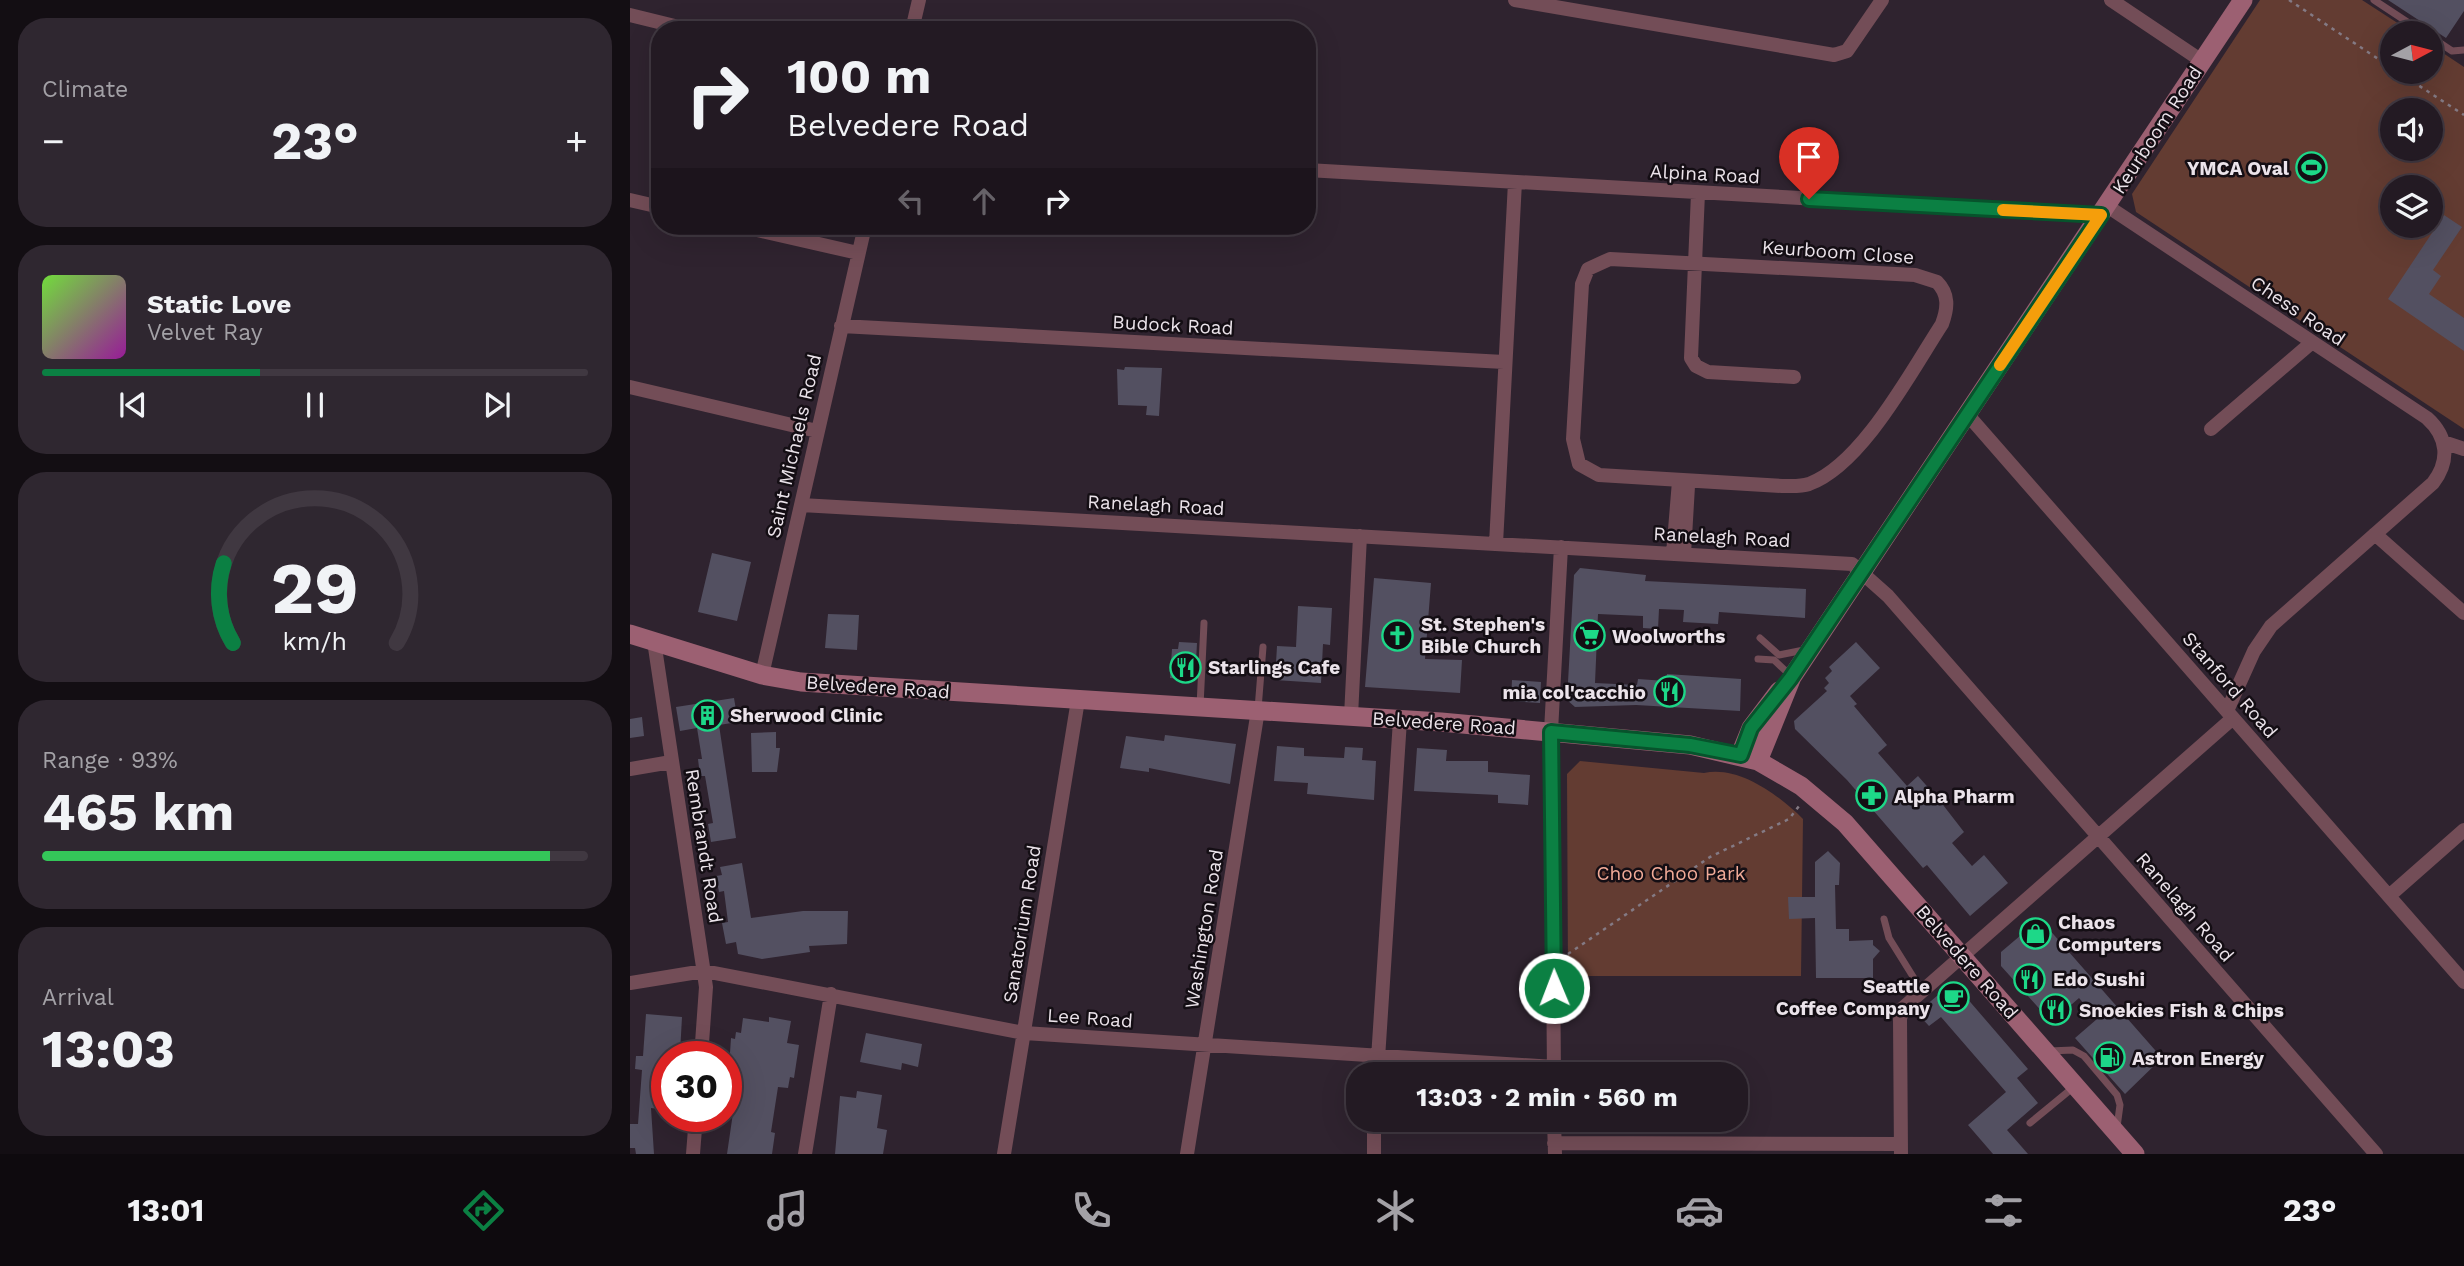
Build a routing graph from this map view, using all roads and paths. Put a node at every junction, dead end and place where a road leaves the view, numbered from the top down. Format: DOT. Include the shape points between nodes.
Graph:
graph roads {
  1 [pos="919,0"];
  2 [pos="1515,0"];
  3 [pos="1882,0"];
  4 [pos="2110,0"];
  5 [pos="2243,0"];
  6 [pos="2289,0"];
  7 [pos="2374,0"];
  8 [pos="630,15"];
  9 [pos="654,21"];
  10 [pos="914,21"];
  11 [pos="2406,21"];
  12 [pos="2443,45"];
  13 [pos="2464,50"];
  14 [pos="2380,60"];
  15 [pos="2203,61"];
  16 [pos="2416,84"];
  17 [pos="2464,115"];
  18 [pos="1316,171"];
  19 [pos="1515,182"];
  20 [pos="1698,193"];
  21 [pos="630,200"];
  22 [pos="651,205"];
  23 [pos="2104,211"];
  24 [pos="779,235"];
  25 [pos="863,235"];
  26 [pos="858,253"];
  27 [pos="1694,262"];
  28 [pos="841,326"];
  29 [pos="2310,344"];
  30 [pos="1504,362"];
  31 [pos="1794,377"];
  32 [pos="630,387"];
  33 [pos="1967,414"];
  34 [pos="2211,429"];
  35 [pos="817,431"];
  36 [pos="2444,442"];
  37 [pos="2464,449"];
  38 [pos="1683,481"];
  39 [pos="801,505"];
  40 [pos="2375,534"];
  41 [pos="1360,536"];
  42 [pos="1496,544"];
  43 [pos="1561,547"];
  44 [pos="1679,554"];
  45 [pos="1862,571"];
  46 [pos="2464,613"];
  47 [pos="1205,622"];
  48 [pos="630,634"];
  49 [pos="1760,638"];
  50 [pos="654,641"];
  51 [pos="1815,642"];
  52 [pos="1263,647"];
  53 [pos="1758,659"];
  54 [pos="762,675"];
  55 [pos="1791,678"];
  56 [pos="1078,700"];
  57 [pos="1200,707"];
  58 [pos="1258,710"];
  59 [pos="2230,714"];
  60 [pos="1351,716"];
  61 [pos="1400,720"];
  62 [pos="1551,732"];
  63 [pos="1749,758"];
  64 [pos="671,762"];
  65 [pos="630,769"];
  66 [pos="1799,806"];
  67 [pos="2464,830"];
  68 [pos="2098,838"];
  69 [pos="2389,896"];
  70 [pos="1884,919"];
  71 [pos="1565,955"];
  72 [pos="1962,957"];
  73 [pos="705,971"];
  74 [pos="2464,982"];
  75 [pos="630,983"];
  76 [pos="1922,991"];
  77 [pos="831,994"];
  78 [pos="1024,1033"];
  79 [pos="702,1041"];
  80 [pos="1205,1045"];
  81 [pos="2045,1051"];
  82 [pos="1378,1056"];
  83 [pos="1378,1062"];
  84 [pos="1448,1062"];
  85 [pos="1554,1062"];
  86 [pos="2075,1086"];
  87 [pos="2030,1123"];
  88 [pos="695,1132"];
  89 [pos="1374,1132"];
  90 [pos="2116,1133"];
  91 [pos="1555,1149"];
  92 [pos="1901,1149"];
  93 [pos="693,1154"];
  94 [pos="805,1154"];
  95 [pos="1004,1154"];
  96 [pos="1187,1154"];
  97 [pos="1374,1154"];
  98 [pos="2135,1154"];
  99 [pos="2376,1154"];
  1 -- 10 [label="street"];
  2 -- 3 [label="street" via="1840,55 1849,49"];
  4 -- 15 [label="street"];
  5 -- 15 [label="main road, Keurboom Road"];
  6 -- 14 [label="path"];
  7 -- 11 [label="lane"];
  8 -- 9 [label="street"];
  12 -- 13 [label="lane" via="2452,51"];
  15 -- 23 [label="main road, Keurboom Road"];
  16 -- 17 [label="path"];
  18 -- 19 [label="street, Alpina Road"];
  19 -- 20 [label="street, Alpina Road"];
  19 -- 30 [label="street"];
  20 -- 23 [label="street, Alpina Road"];
  20 -- 27 [label="street"];
  21 -- 22 [label="street"];
  23 -- 29 [label="street, Chess Road"];
  23 -- 33 [label="main road, Keurboom Road"];
  24 -- 26 [label="street"];
  25 -- 26 [label="street, Saint Michaels Road"];
  26 -- 28 [label="street, Saint Michaels Road"];
  27 -- 31 [label="street" via="1689,352 1693,362 1708,372"];
  27 -- 38 [label="street, Keurboom Close" via="1610,259 1588,269 1582,284 1573,439 1579,464 1598,475"];
  27 -- 38 [label="street, Keurboom Close" via="1929,278 1943,288 1947,307 1942,324 1877,424 1833,470 1800,486"];
  28 -- 30 [label="street, Budock Road"];
  28 -- 35 [label="street, Saint Michaels Road"];
  29 -- 34 [label="street"];
  29 -- 36 [label="street, Chess Road" via="2427,418"];
  30 -- 42 [label="street"];
  32 -- 35 [label="street"];
  33 -- 45 [label="main road, Keurboom Road"];
  33 -- 59 [label="street, Stanford Road"];
  35 -- 39 [label="street, Saint Michaels Road"];
  36 -- 37 [label="street"];
  36 -- 40 [label="street" via="2444,462 2437,478"];
  38 -- 44 [label="street"];
  39 -- 41 [label="street, Ranelagh Road"];
  39 -- 54 [label="street, Saint Michaels Road"];
  40 -- 46 [label="street"];
  40 -- 59 [label="street" via="2271,626 2254,651"];
  41 -- 42 [label="street, Ranelagh Road"];
  41 -- 60 [label="street"];
  42 -- 43 [label="street, Ranelagh Road"];
  43 -- 44 [label="street, Ranelagh Road"];
  43 -- 62 [label="street"];
  44 -- 45 [label="street, Ranelagh Road" via="1852,564"];
  45 -- 51 [label="main road, Keurboom Road"];
  45 -- 68 [label="street, Ranelagh Road"];
  47 -- 57 [label="lane"];
  48 -- 50 [label="main road, Belvedere Road"];
  49 -- 51 [label="lane" via="1779,655 1796,653"];
  50 -- 54 [label="main road, Belvedere Road"];
  50 -- 64 [label="street, Rembrandt Road"];
  51 -- 55 [label="main road, Keurboom Road"];
  52 -- 58 [label="lane"];
  53 -- 55 [label="lane" via="1774,660"];
  54 -- 56 [label="main road, Belvedere Road" via="841,686"];
  55 -- 63 [label="main road, Keurboom Road"];
  56 -- 57 [label="main road, Belvedere Road"];
  56 -- 78 [label="street, Sanatorium Road"];
  57 -- 58 [label="main road, Belvedere Road"];
  58 -- 60 [label="main road, Belvedere Road"];
  58 -- 80 [label="street, Washington Road"];
  59 -- 68 [label="street"];
  59 -- 69 [label="street, Stanford Road"];
  60 -- 61 [label="main road, Belvedere Road"];
  61 -- 62 [label="main road, Belvedere Road"];
  61 -- 82 [label="street"];
  62 -- 63 [label="main road, Belvedere Road" via="1690,745"];
  62 -- 85 [label="street"];
  63 -- 72 [label="main road, Belvedere Road" via="1801,786 1834,812"];
  64 -- 65 [label="street"];
  64 -- 73 [label="street, Rembrandt Road"];
  66 -- 71 [label="path" via="1789,819 1710,858"];
  67 -- 69 [label="street"];
  68 -- 72 [label="street"];
  68 -- 99 [label="street, Ranelagh Road"];
  69 -- 74 [label="street, Stanford Road"];
  70 -- 76 [label="lane" via="1889,937"];
  72 -- 76 [label="street"];
  72 -- 81 [label="main road, Belvedere Road"];
  73 -- 75 [label="street, Lee Road"];
  73 -- 77 [label="street, Lee Road"];
  73 -- 79 [label="street, Rembrandt Road"];
  76 -- 92 [label="street" via="1903,1007 1900,1019"];
  77 -- 78 [label="street, Lee Road"];
  77 -- 94 [label="street"];
  78 -- 80 [label="street, Lee Road"];
  78 -- 95 [label="street, Sanatorium Road"];
  80 -- 82 [label="street, Lee Road"];
  80 -- 96 [label="street, Washington Road"];
  81 -- 86 [label="main road, Belvedere Road"];
  81 -- 90 [label="lane" via="2073,1049 2084,1056 2117,1095"];
  82 -- 83 [label="street"];
  82 -- 84 [label="street, Lee Road"];
  86 -- 87 [label="lane"];
  86 -- 90 [label="main road, Belvedere Road"];
  88 -- 93 [label="street"];
  89 -- 97 [label="street"];
  90 -- 98 [label="main road, Belvedere Road"];
  91 -- 92 [label="street"];
}
